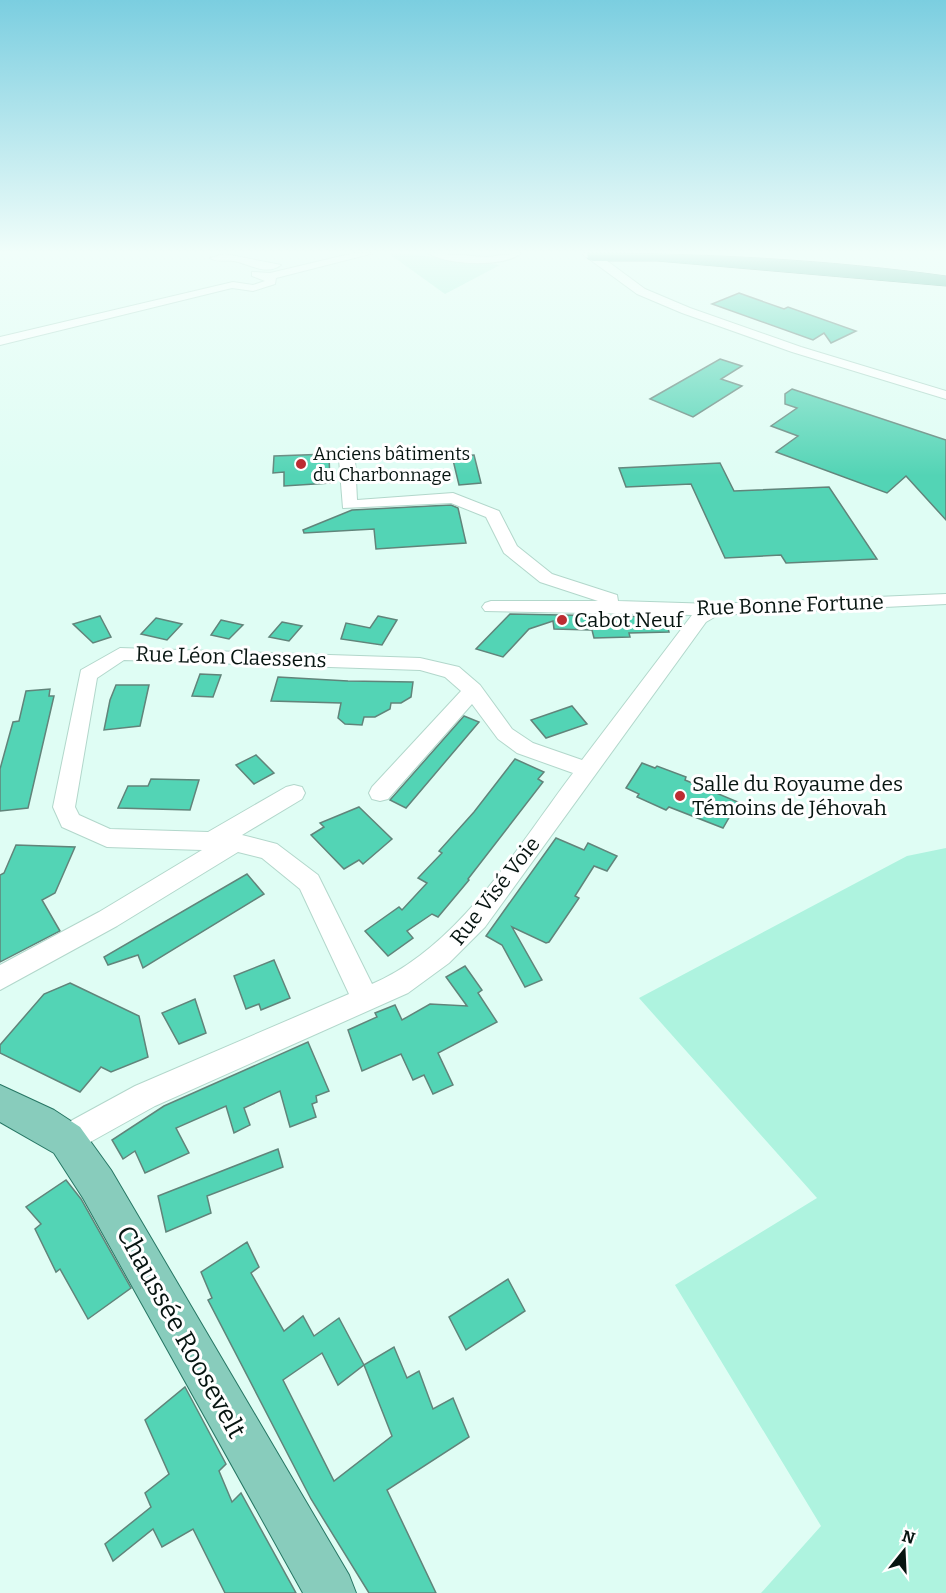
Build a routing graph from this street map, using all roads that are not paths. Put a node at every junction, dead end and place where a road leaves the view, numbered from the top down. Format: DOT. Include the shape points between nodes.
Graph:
graph roads {
  1 [pos="57,327"];
  2 [pos="737,327"];
  3 [pos="0,341"];
  4 [pos="946,395"];
  5 [pos="348,459"];
  6 [pos="946,599"];
  7 [pos="491,607"];
  8 [pos="644,607"];
  9 [pos="714,610"];
  10 [pos="473,690"];
  11 [pos="588,770"];
  12 [pos="294,793"];
  13 [pos="380,793"];
  14 [pos="224,842"];
  15 [pos="0,978"];
  16 [pos="365,999"];
  17 [pos="0,1103"];
  18 [pos="67,1140"];
  19 [pos="331,1593"];
  1 -- 3 [label="street"];
  2 -- 4 [label="street"];
  5 -- 8 [label="street" via="349,505 453,498 493,513 510,549 546,578"];
  6 -- 9 [label="street, Rue Bonne Fortune"];
  7 -- 8 [label="street, Rue Bonne Fortune"];
  8 -- 9 [label="street, Rue Bonne Fortune"];
  9 -- 11 [label="street, Rue Visé Voie" via="699,618"];
  10 -- 11 [label="street, Rue Léon Claessens" via="505,734 525,748"];
  10 -- 13 [label="street"];
  10 -- 14 [label="street, Rue Léon Claessens" via="452,672 420,664 120,654 88,675 64,807 70,822 107,838"];
  11 -- 16 [label="street, Rue Visé Voie" via="455,945 399,985"];
  12 -- 14 [label="street"];
  14 -- 15 [label="street" via="108,919"];
  14 -- 16 [label="street, Rue Léon Claessens" via="268,851 309,882"];
  16 -- 18 [label="street, Rue Visé Voie" via="145,1096"];
  17 -- 18 [label="main road, Chaussée Roosevelt"];
  18 -- 19 [label="main road, Chaussée Roosevelt" via="97,1184"];
}
